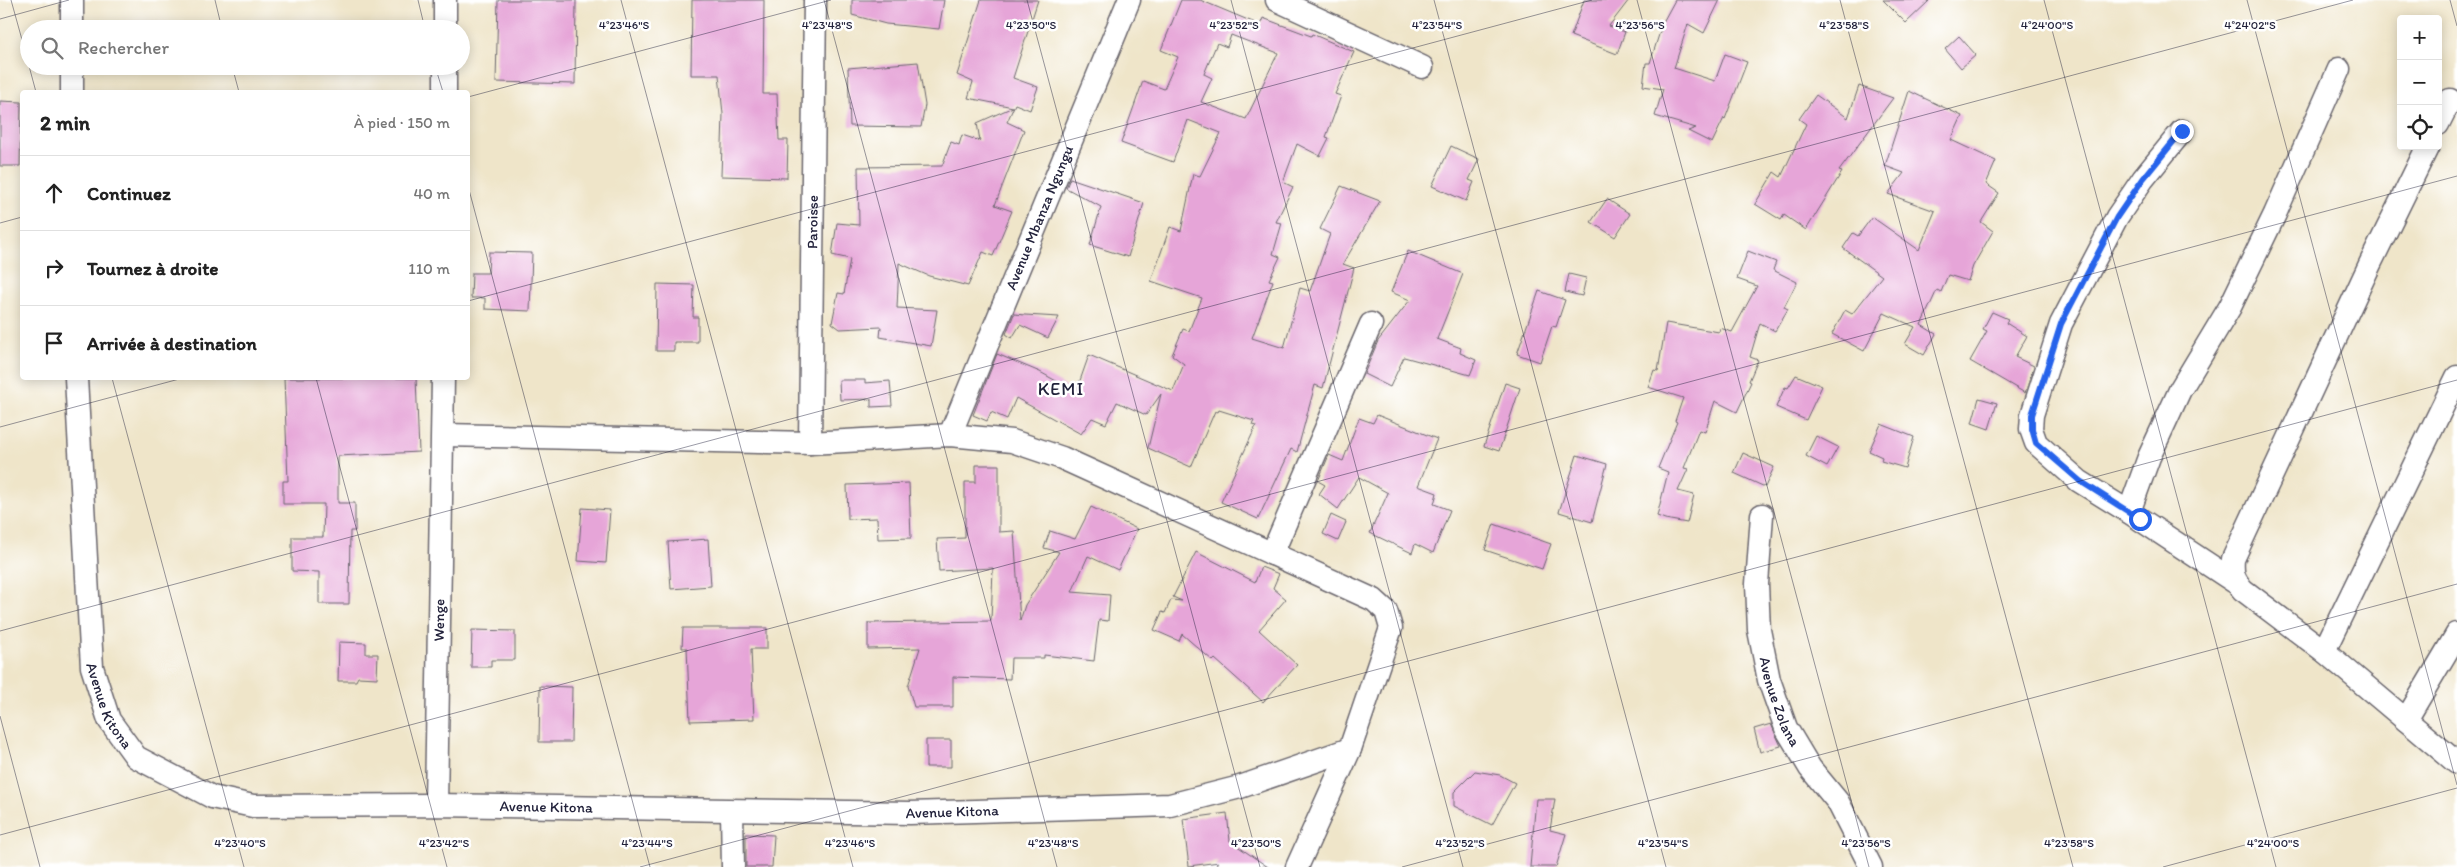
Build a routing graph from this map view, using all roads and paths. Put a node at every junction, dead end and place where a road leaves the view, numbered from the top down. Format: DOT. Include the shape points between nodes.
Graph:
graph roads {
  1 [pos="72,0"];
  2 [pos="445,0"];
  3 [pos="815,0"];
  4 [pos="1130,0"];
  5 [pos="1277,0"];
  6 [pos="72,20"];
  7 [pos="445,20"];
  8 [pos="1422,67"];
  9 [pos="2339,69"];
  10 [pos="72,75"];
  11 [pos="445,75"];
  12 [pos="72,90"];
  13 [pos="445,90"];
  14 [pos="2450,100"];
  15 [pos="2442,116"];
  16 [pos="2182,131"];
  17 [pos="2426,150"];
  18 [pos="1370,324"];
  19 [pos="2457,377"];
  20 [pos="76,380"];
  21 [pos="443,380"];
  22 [pos="443,435"];
  23 [pos="950,435"];
  24 [pos="810,443"];
  25 [pos="2129,512"];
  26 [pos="1762,515"];
  27 [pos="1272,554"];
  28 [pos="2235,582"];
  29 [pos="2457,634"];
  30 [pos="2324,651"];
  31 [pos="2406,720"];
  32 [pos="1350,749"];
  33 [pos="2457,763"];
  34 [pos="436,805"];
  35 [pos="732,811"];
  36 [pos="733,867"];
  37 [pos="1297,867"];
  38 [pos="1871,867"];
  1 -- 6 [label="street"];
  2 -- 7 [label="street"];
  3 -- 24 [label="street, Paroisse"];
  4 -- 23 [label="street, Avenue Mbanza Ngungu"];
  5 -- 8 [label="street"];
  9 -- 25 [label="street" via="2230,307 2176,398"];
  10 -- 12 [label="street"];
  11 -- 13 [label="street"];
  14 -- 15 [label="street"];
  16 -- 25 [label="street" via="2117,217 2061,324 2032,415 2036,443 2080,481"];
  17 -- 28 [label="street" via="2365,273 2234,559 2232,573"];
  18 -- 27 [label="street"];
  19 -- 30 [label="street"];
  20 -- 34 [label="street, Avenue Kitona" via="92,667 109,720 136,757 212,797 253,806"];
  21 -- 22 [label="street, Wenge"];
  22 -- 24 [label="street"];
  22 -- 34 [label="street, Wenge"];
  23 -- 24 [label="street"];
  23 -- 27 [label="street" via="1012,441 1062,458"];
  25 -- 28 [label="street"];
  26 -- 38 [label="street, Avenue Zolana" via="1756,584 1759,630 1769,680 1786,728 1810,768 1838,802"];
  27 -- 32 [label="street" via="1374,600 1386,611 1391,628"];
  28 -- 30 [label="street"];
  29 -- 31 [label="street"];
  30 -- 31 [label="street"];
  31 -- 33 [label="street"];
  32 -- 35 [label="street, Avenue Kitona" via="1240,787 1170,805 920,813"];
  32 -- 37 [label="street"];
  34 -- 35 [label="street, Avenue Kitona"];
  35 -- 36 [label="street"];
}
